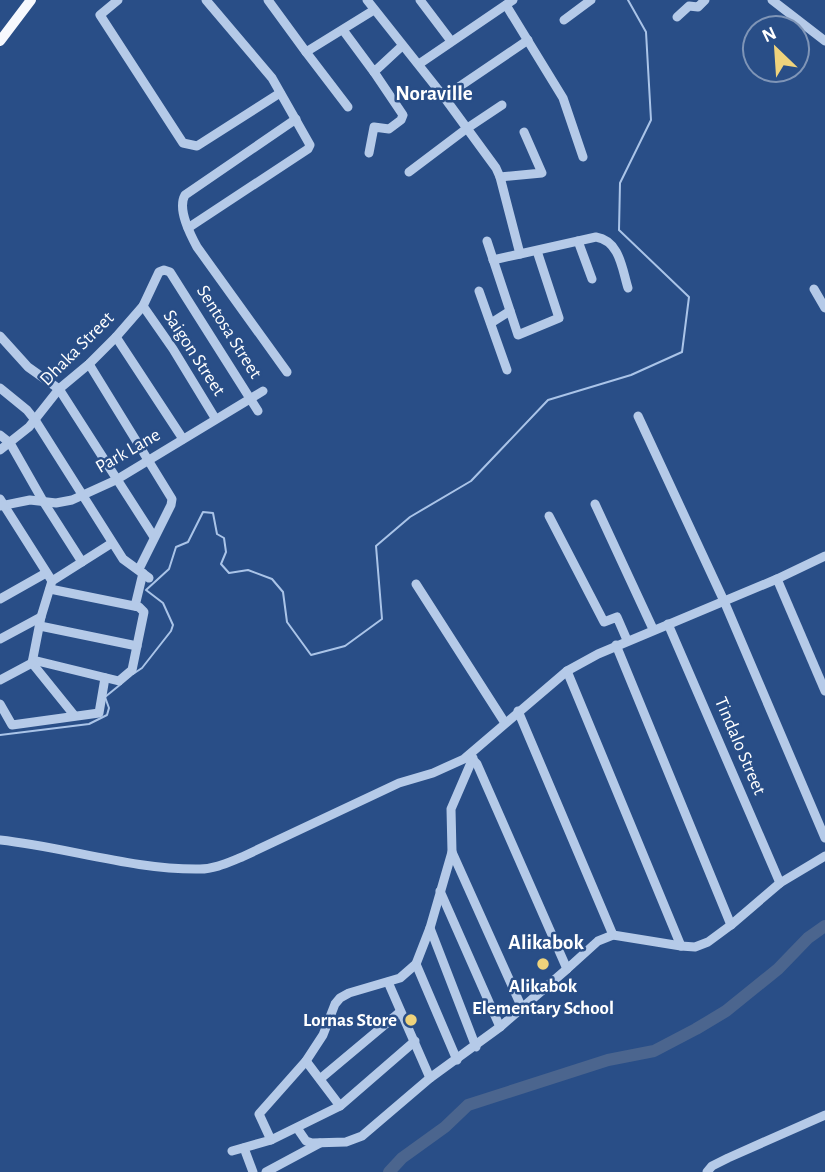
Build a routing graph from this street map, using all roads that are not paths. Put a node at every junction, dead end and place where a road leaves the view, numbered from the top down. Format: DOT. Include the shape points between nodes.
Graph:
graph roads {
  1 [pos="31,0"];
  2 [pos="118,0"];
  3 [pos="206,0"];
  4 [pos="268,0"];
  5 [pos="365,0"];
  6 [pos="420,0"];
  7 [pos="591,0"];
  8 [pos="705,0"];
  9 [pos="772,0"];
  10 [pos="509,2"];
  11 [pos="374,10"];
  12 [pos="364,17"];
  13 [pos="677,17"];
  14 [pos="564,20"];
  15 [pos="343,30"];
  16 [pos="528,40"];
  17 [pos="0,41"];
  18 [pos="451,41"];
  19 [pos="825,41"];
  20 [pos="402,46"];
  21 [pos="306,52"];
  22 [pos="419,64"];
  23 [pos="374,72"];
  24 [pos="281,93"];
  25 [pos="444,97"];
  26 [pos="502,105"];
  27 [pos="348,107"];
  28 [pos="296,119"];
  29 [pos="466,129"];
  30 [pos="524,132"];
  31 [pos="369,153"];
  32 [pos="583,156"];
  33 [pos="409,172"];
  34 [pos="500,177"];
  35 [pos="188,228"];
  36 [pos="487,241"];
  37 [pos="578,241"];
  38 [pos="537,251"];
  39 [pos="520,254"];
  40 [pos="493,260"];
  41 [pos="170,272"];
  42 [pos="592,279"];
  43 [pos="628,288"];
  44 [pos="814,289"];
  45 [pos="479,291"];
  46 [pos="143,306"];
  47 [pos="825,308"];
  48 [pos="510,311"];
  49 [pos="491,323"];
  50 [pos="0,336"];
  51 [pos="116,337"];
  52 [pos="89,364"];
  53 [pos="507,370"];
  54 [pos="287,372"];
  55 [pos="0,388"];
  56 [pos="59,389"];
  57 [pos="263,391"];
  58 [pos="250,397"];
  59 [pos="258,411"];
  60 [pos="638,415"];
  61 [pos="215,418"];
  62 [pos="35,420"];
  63 [pos="0,435"];
  64 [pos="183,439"];
  65 [pos="10,443"];
  66 [pos="0,450"];
  67 [pos="148,460"];
  68 [pos="116,480"];
  69 [pos="83,496"];
  70 [pos="43,501"];
  71 [pos="595,503"];
  72 [pos="1,504"];
  73 [pos="549,516"];
  74 [pos="154,537"];
  75 [pos="112,543"];
  76 [pos="825,556"];
  77 [pos="82,562"];
  78 [pos="46,573"];
  79 [pos="144,573"];
  80 [pos="777,579"];
  81 [pos="416,584"];
  82 [pos="51,585"];
  83 [pos="0,599"];
  84 [pos="724,601"];
  85 [pos="135,606"];
  86 [pos="41,622"];
  87 [pos="668,624"];
  88 [pos="653,629"];
  89 [pos="0,639"];
  90 [pos="627,640"];
  91 [pos="616,645"];
  92 [pos="137,646"];
  93 [pos="33,662"];
  94 [pos="567,671"];
  95 [pos="105,678"];
  96 [pos="0,680"];
  97 [pos="825,691"];
  98 [pos="0,704"];
  99 [pos="518,711"];
  100 [pos="74,715"];
  101 [pos="505,723"];
  102 [pos="470,757"];
  103 [pos="825,838"];
  104 [pos="0,840"];
  105 [pos="452,852"];
  106 [pos="825,856"];
  107 [pos="780,883"];
  108 [pos="440,891"];
  109 [pos="731,925"];
  110 [pos="430,929"];
  111 [pos="613,935"];
  112 [pos="681,946"];
  113 [pos="416,964"];
  114 [pos="568,969"];
  115 [pos="388,982"];
  116 [pos="522,1008"];
  117 [pos="400,1012"];
  118 [pos="500,1027"];
  119 [pos="415,1041"];
  120 [pos="476,1046"];
  121 [pos="457,1060"];
  122 [pos="306,1061"];
  123 [pos="320,1079"];
  124 [pos="430,1079"];
  125 [pos="340,1106"];
  126 [pos="825,1115"];
  127 [pos="296,1128"];
  128 [pos="271,1140"];
  129 [pos="320,1143"];
  130 [pos="244,1148"];
  131 [pos="232,1151"];
  132 [pos="253,1172"];
  133 [pos="266,1172"];
  134 [pos="707,1172"];
  1 -- 17 [label="main road"];
  2 -- 24 [label="street" via="100,15 184,143 197,146"];
  3 -- 24 [label="street"];
  4 -- 21 [label="street"];
  5 -- 11 [label="street"];
  5 -- 12 [label="street"];
  6 -- 18 [label="street"];
  7 -- 14 [label="street"];
  8 -- 13 [label="street"];
  9 -- 19 [label="street"];
  10 -- 16 [label="street"];
  10 -- 18 [label="street"];
  11 -- 12 [label="street"];
  11 -- 20 [label="street"];
  12 -- 15 [label="street"];
  15 -- 21 [label="street"];
  15 -- 23 [label="street"];
  16 -- 25 [label="street"];
  16 -- 32 [label="street" via="563,98"];
  18 -- 22 [label="street"];
  20 -- 22 [label="street"];
  20 -- 23 [label="street"];
  21 -- 27 [label="street"];
  22 -- 25 [label="street"];
  23 -- 31 [label="street" via="403,116 389,129 374,127"];
  24 -- 28 [label="street"];
  25 -- 29 [label="street"];
  26 -- 29 [label="street"];
  28 -- 35 [label="street" via="185,195 181,203"];
  28 -- 35 [label="street" via="310,141 308,149"];
  29 -- 33 [label="street"];
  29 -- 34 [label="street"];
  30 -- 34 [label="street" via="546,172"];
  34 -- 39 [label="street"];
  35 -- 54 [label="street"];
  36 -- 40 [label="street"];
  37 -- 38 [label="street"];
  37 -- 42 [label="street"];
  37 -- 43 [label="street" via="596,237 611,243"];
  38 -- 39 [label="street"];
  38 -- 48 [label="street" via="559,318 518,335"];
  39 -- 40 [label="street"];
  40 -- 48 [label="street"];
  41 -- 46 [label="street, Dhaka Street" via="159,272"];
  41 -- 58 [label="street, Sentosa Street"];
  44 -- 47 [label="street"];
  45 -- 49 [label="street"];
  46 -- 51 [label="street, Dhaka Street"];
  46 -- 61 [label="street, Saigon Street"];
  48 -- 49 [label="street"];
  49 -- 53 [label="street"];
  50 -- 56 [label="street" via="28,366"];
  51 -- 52 [label="street, Dhaka Street"];
  51 -- 64 [label="street"];
  52 -- 56 [label="street, Dhaka Street"];
  52 -- 67 [label="street"];
  55 -- 62 [label="street"];
  56 -- 62 [label="street, Dhaka Street"];
  56 -- 68 [label="street"];
  57 -- 58 [label="street, Park Lane"];
  58 -- 59 [label="street, Sentosa Street"];
  58 -- 61 [label="street, Park Lane"];
  60 -- 84 [label="street"];
  61 -- 64 [label="street, Park Lane"];
  62 -- 65 [label="street, Dhaka Street"];
  62 -- 69 [label="street"];
  63 -- 65 [label="street"];
  64 -- 67 [label="street, Park Lane"];
  65 -- 66 [label="street, Dhaka Street"];
  65 -- 70 [label="street"];
  67 -- 68 [label="street, Park Lane"];
  67 -- 74 [label="street" via="172,499"];
  68 -- 69 [label="street, Park Lane"];
  68 -- 74 [label="street"];
  69 -- 70 [label="street, Park Lane" via="56,503"];
  69 -- 75 [label="street"];
  70 -- 72 [label="street, Park Lane"];
  70 -- 77 [label="street"];
  71 -- 88 [label="street"];
  72 -- 78 [label="street"];
  73 -- 90 [label="street" via="604,622 617,618"];
  74 -- 79 [label="street"];
  75 -- 77 [label="street"];
  75 -- 79 [label="street" via="123,559"];
  76 -- 80 [label="street"];
  77 -- 82 [label="street"];
  78 -- 82 [label="street"];
  78 -- 83 [label="street"];
  79 -- 85 [label="street"];
  80 -- 84 [label="street"];
  80 -- 97 [label="street"];
  81 -- 101 [label="street"];
  82 -- 85 [label="street"];
  82 -- 86 [label="street"];
  84 -- 87 [label="street"];
  84 -- 103 [label="street"];
  85 -- 92 [label="street" via="144,612"];
  86 -- 89 [label="street"];
  86 -- 92 [label="street"];
  86 -- 93 [label="street"];
  87 -- 88 [label="street"];
  87 -- 107 [label="street, Tindalo Street"];
  88 -- 90 [label="street"];
  90 -- 91 [label="street"];
  91 -- 94 [label="street"];
  91 -- 109 [label="street"];
  92 -- 95 [label="street" via="132,670 119,681"];
  93 -- 95 [label="street"];
  93 -- 96 [label="street"];
  93 -- 100 [label="street"];
  94 -- 99 [label="street"];
  94 -- 112 [label="street"];
  95 -- 100 [label="street" via="99,713"];
  98 -- 100 [label="street" via="12,725"];
  99 -- 101 [label="street"];
  99 -- 111 [label="street"];
  101 -- 102 [label="street"];
  102 -- 104 [label="street" via="399,783 242,857 202,869 133,863"];
  102 -- 105 [label="street" via="452,809"];
  102 -- 114 [label="street"];
  105 -- 108 [label="street"];
  105 -- 116 [label="street"];
  106 -- 107 [label="street"];
  107 -- 109 [label="street"];
  108 -- 110 [label="street"];
  108 -- 118 [label="street"];
  109 -- 112 [label="street" via="708,942"];
  110 -- 113 [label="street"];
  110 -- 120 [label="street"];
  111 -- 112 [label="street"];
  111 -- 114 [label="street"];
  113 -- 115 [label="street"];
  113 -- 121 [label="street"];
  114 -- 116 [label="street"];
  115 -- 117 [label="street"];
  115 -- 122 [label="street" via="340,999"];
  116 -- 118 [label="street"];
  117 -- 119 [label="street"];
  117 -- 123 [label="street"];
  118 -- 120 [label="street"];
  119 -- 124 [label="street"];
  119 -- 125 [label="street"];
  120 -- 121 [label="street"];
  121 -- 124 [label="street"];
  122 -- 123 [label="street"];
  122 -- 128 [label="street" via="258,1114"];
  123 -- 125 [label="street"];
  124 -- 129 [label="street" via="362,1136"];
  125 -- 127 [label="street"];
  126 -- 134 [label="street"];
  127 -- 128 [label="street"];
  127 -- 129 [label="street" via="306,1141"];
  128 -- 130 [label="street"];
  129 -- 133 [label="street"];
  130 -- 131 [label="street"];
  130 -- 132 [label="street"];
}
